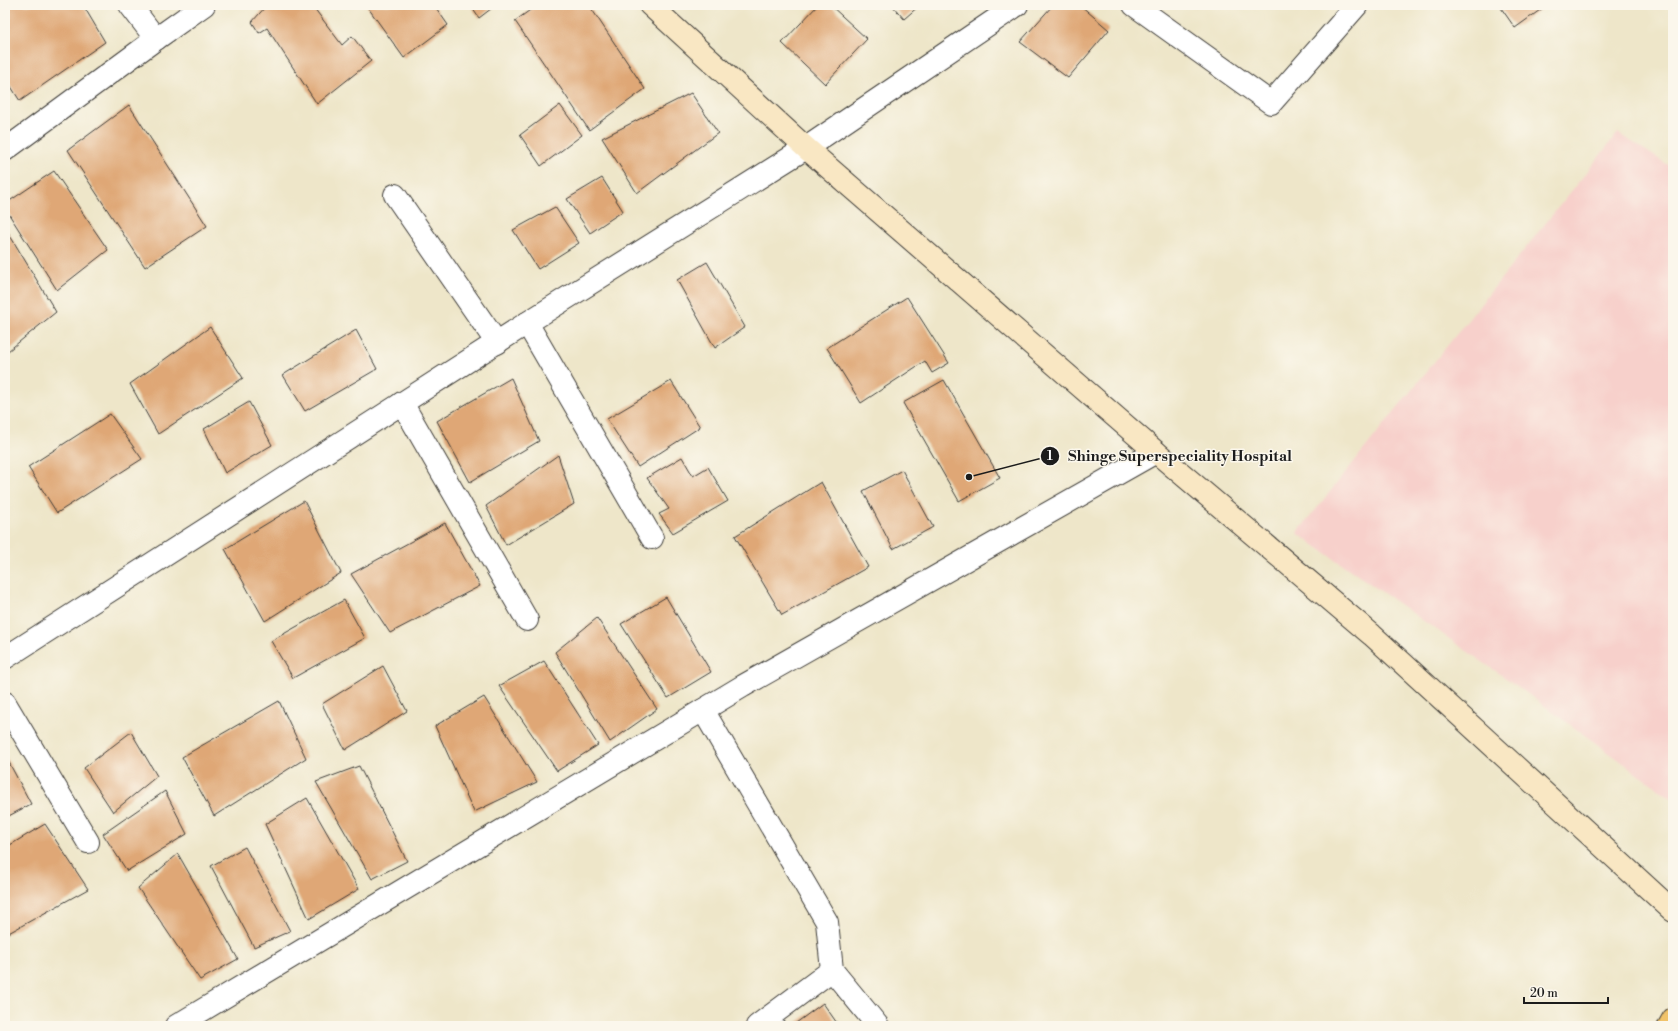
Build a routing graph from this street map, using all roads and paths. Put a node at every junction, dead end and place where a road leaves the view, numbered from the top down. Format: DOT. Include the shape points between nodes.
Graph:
graph roads {
  1 [pos="130,5"];
  2 [pos="204,5"];
  3 [pos="650,5"];
  4 [pos="1016,5"];
  5 [pos="1134,5"];
  6 [pos="1357,5"];
  7 [pos="156,39"];
  8 [pos="806,148"];
  9 [pos="5,150"];
  10 [pos="394,194"];
  11 [pos="527,323"];
  12 [pos="497,343"];
  13 [pos="402,403"];
  14 [pos="1156,452"];
  15 [pos="652,538"];
  16 [pos="527,620"];
  17 [pos="5,658"];
  18 [pos="5,703"];
  19 [pos="703,710"];
  20 [pos="88,842"];
  21 [pos="1673,911"];
  22 [pos="832,970"];
  23 [pos="1673,1020"];
  24 [pos="176,1026"];
  25 [pos="757,1026"];
  26 [pos="878,1026"];
  27 [pos="1669,1026"];
  1 -- 7 [label="street"];
  2 -- 7 [label="street"];
  3 -- 8 [label="street"];
  4 -- 8 [label="street"];
  5 -- 6 [label="street" via="1271,103"];
  7 -- 9 [label="street"];
  8 -- 11 [label="street"];
  8 -- 14 [label="street"];
  10 -- 12 [label="street"];
  11 -- 12 [label="street"];
  11 -- 15 [label="street"];
  12 -- 13 [label="street"];
  13 -- 16 [label="street"];
  13 -- 17 [label="street"];
  14 -- 19 [label="street"];
  14 -- 21 [label="street" via="1372,635"];
  18 -- 20 [label="street"];
  19 -- 22 [label="street" via="827,922"];
  19 -- 24 [label="street"];
  22 -- 25 [label="street"];
  22 -- 26 [label="street"];
  23 -- 27 [label="main road"];
}
